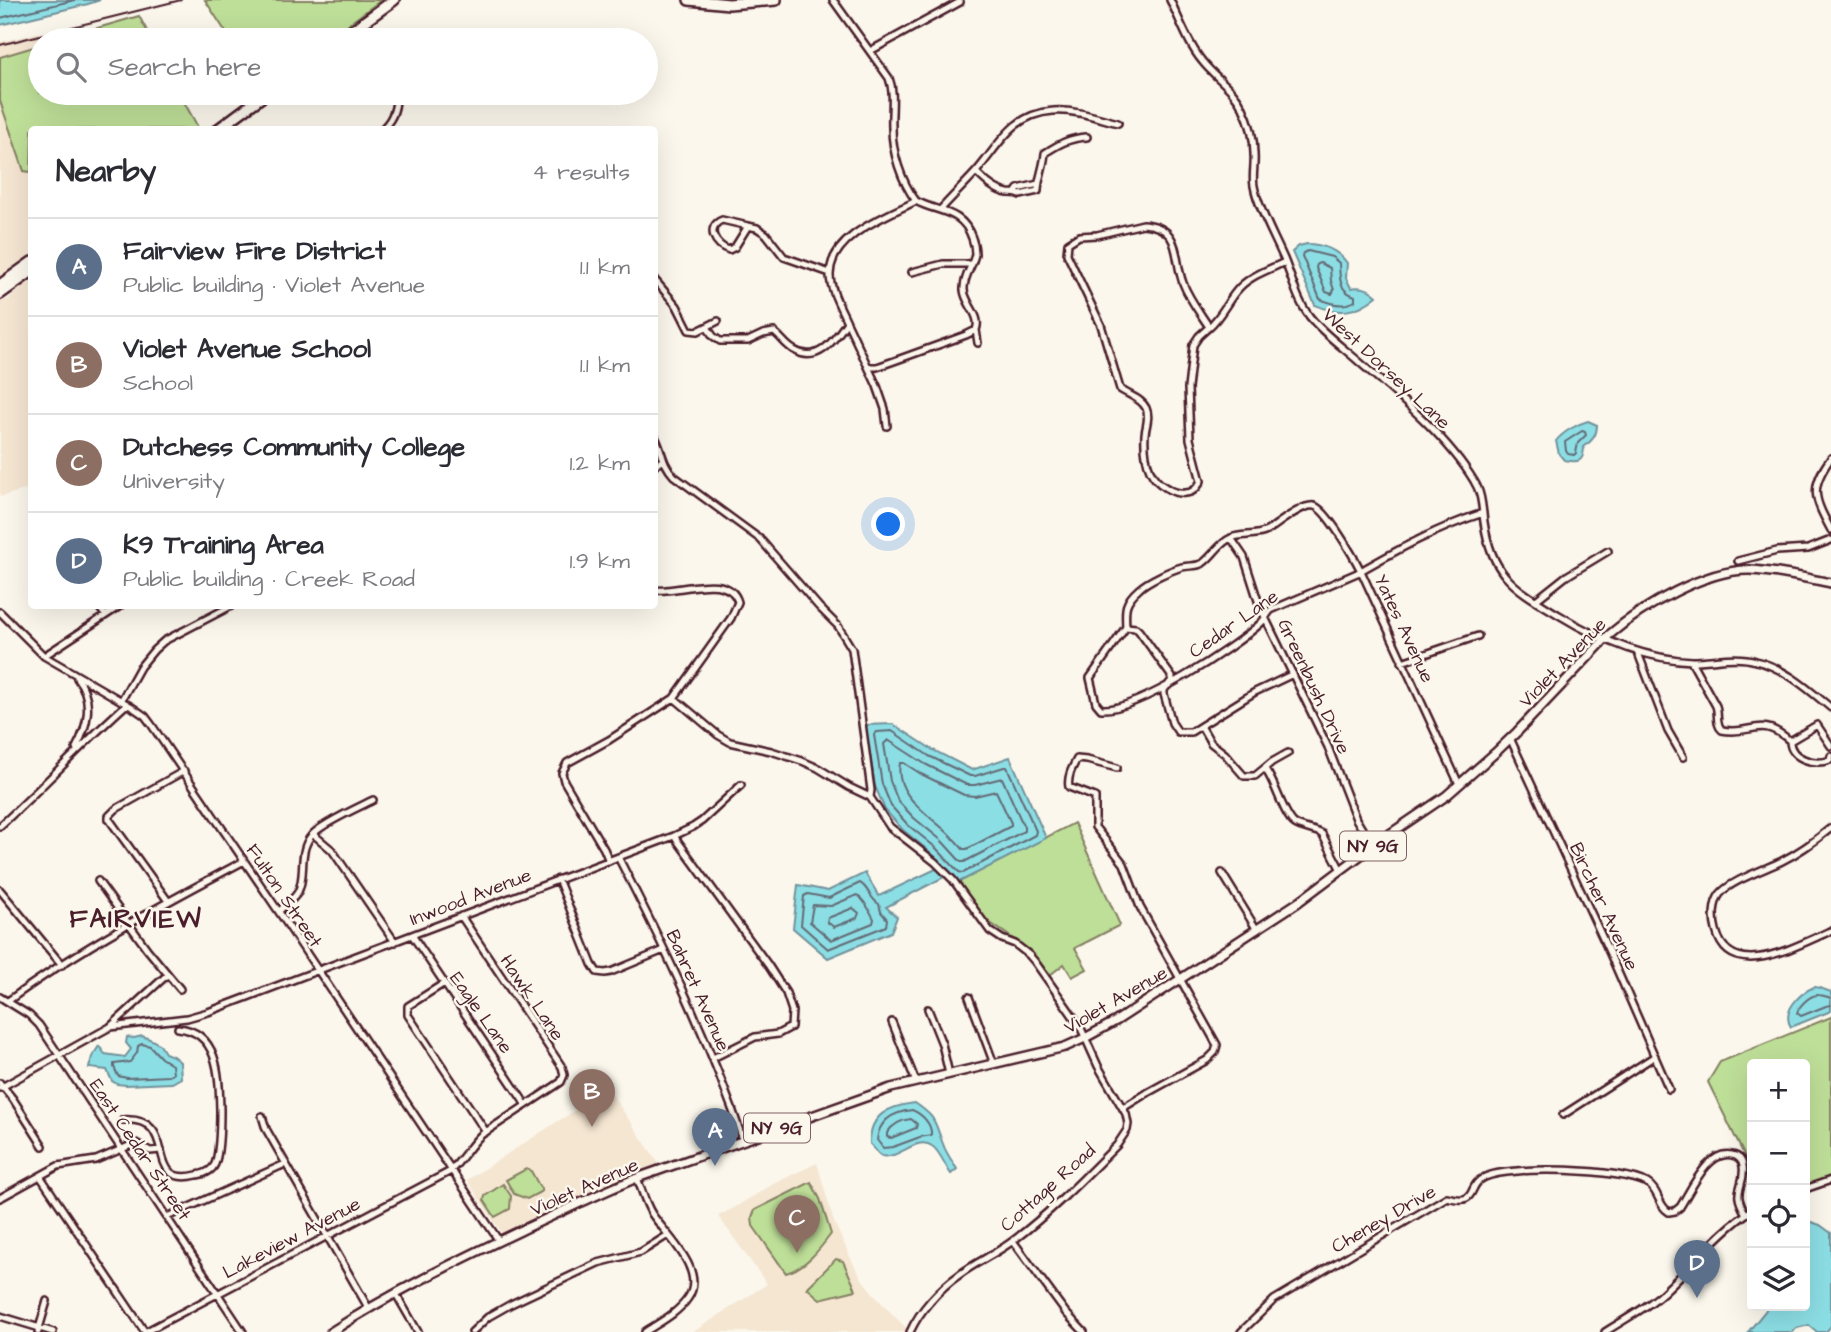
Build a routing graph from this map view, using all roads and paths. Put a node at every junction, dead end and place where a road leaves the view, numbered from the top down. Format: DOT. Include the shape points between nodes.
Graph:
graph roads {
  1 [pos="394,0"];
  2 [pos="689,0"];
  3 [pos="776,0"];
  4 [pos="833,0"];
  5 [pos="1170,0"];
  6 [pos="960,2"];
  7 [pos="357,27"];
  8 [pos="870,51"];
  9 [pos="251,105"];
  10 [pos="396,105"];
  11 [pos="1118,123"];
  12 [pos="222,126"];
  13 [pos="385,126"];
  14 [pos="1087,137"];
  15 [pos="976,172"];
  16 [pos="916,201"];
  17 [pos="942,209"];
  18 [pos="748,226"];
  19 [pos="1285,262"];
  20 [pos="972,264"];
  21 [pos="28,265"];
  22 [pos="912,272"];
  23 [pos="830,273"];
  24 [pos="28,274"];
  25 [pos="658,284"];
  26 [pos="0,285"];
  27 [pos="0,294"];
  28 [pos="718,321"];
  29 [pos="847,322"];
  30 [pos="708,327"];
  31 [pos="1209,327"];
  32 [pos="976,330"];
  33 [pos="978,343"];
  34 [pos="869,367"];
  35 [pos="887,426"];
  36 [pos="658,443"];
  37 [pos="1831,457"];
  38 [pos="663,460"];
  39 [pos="658,463"];
  40 [pos="1483,513"];
  41 [pos="1831,530"];
  42 [pos="1231,538"];
  43 [pos="1831,540"];
  44 [pos="1608,551"];
  45 [pos="1738,561"];
  46 [pos="1361,570"];
  47 [pos="1831,583"];
  48 [pos="658,590"];
  49 [pos="1536,600"];
  50 [pos="100,609"];
  51 [pos="115,609"];
  52 [pos="225,609"];
  53 [pos="0,612"];
  54 [pos="105,615"];
  55 [pos="1265,617"];
  56 [pos="1126,627"];
  57 [pos="1478,636"];
  58 [pos="1604,639"];
  59 [pos="1638,653"];
  60 [pos="44,656"];
  61 [pos="1691,661"];
  62 [pos="1402,662"];
  63 [pos="69,672"];
  64 [pos="1293,674"];
  65 [pos="1167,687"];
  66 [pos="674,698"];
  67 [pos="124,702"];
  68 [pos="1831,708"];
  69 [pos="1201,726"];
  70 [pos="1510,738"];
  71 [pos="1790,741"];
  72 [pos="1831,746"];
  73 [pos="1288,753"];
  74 [pos="1831,756"];
  75 [pos="1683,757"];
  76 [pos="67,762"];
  77 [pos="1117,768"];
  78 [pos="1265,769"];
  79 [pos="184,771"];
  80 [pos="1459,784"];
  81 [pos="741,785"];
  82 [pos="870,797"];
  83 [pos="373,800"];
  84 [pos="0,825"];
  85 [pos="1831,828"];
  86 [pos="313,834"];
  87 [pos="674,836"];
  88 [pos="1373,846"];
  89 [pos="618,857"];
  90 [pos="243,861"];
  91 [pos="609,861"];
  92 [pos="1341,870"];
  93 [pos="1222,873"];
  94 [pos="558,879"];
  95 [pos="98,881"];
  96 [pos="0,890"];
  97 [pos="168,901"];
  98 [pos="279,911"];
  99 [pos="461,916"];
  100 [pos="128,922"];
  101 [pos="1257,930"];
  102 [pos="1831,930"];
  103 [pos="412,935"];
  104 [pos="396,942"];
  105 [pos="664,950"];
  106 [pos="62,965"];
  107 [pos="318,971"];
  108 [pos="167,975"];
  109 [pos="1180,979"];
  110 [pos="443,984"];
  111 [pos="180,989"];
  112 [pos="0,997"];
  113 [pos="969,997"];
  114 [pos="8,1001"];
  115 [pos="928,1009"];
  116 [pos="194,1016"];
  117 [pos="892,1022"];
  118 [pos="110,1027"];
  119 [pos="178,1028"];
  120 [pos="191,1030"];
  121 [pos="1085,1038"];
  122 [pos="59,1055"];
  123 [pos="1655,1056"];
  124 [pos="713,1058"];
  125 [pos="994,1064"];
  126 [pos="949,1074"];
  127 [pos="916,1082"];
  128 [pos="1,1086"];
  129 [pos="1669,1089"];
  130 [pos="526,1105"];
  131 [pos="1123,1108"];
  132 [pos="1563,1115"];
  133 [pos="262,1116"];
  134 [pos="124,1120"];
  135 [pos="486,1132"];
  136 [pos="743,1140"];
  137 [pos="43,1146"];
  138 [pos="122,1149"];
  139 [pos="161,1150"];
  140 [pos="285,1164"];
  141 [pos="451,1170"];
  142 [pos="40,1176"];
  143 [pos="637,1178"];
  144 [pos="1831,1180"];
  145 [pos="1810,1187"];
  146 [pos="0,1198"];
  147 [pos="1747,1210"];
  148 [pos="1747,1214"];
  149 [pos="167,1217"];
  150 [pos="668,1235"];
  151 [pos="327,1237"];
  152 [pos="499,1241"];
  153 [pos="1013,1241"];
  154 [pos="218,1293"];
  155 [pos="396,1294"];
  156 [pos="47,1301"];
  157 [pos="369,1308"];
  158 [pos="0,1316"];
  159 [pos="39,1330"];
  160 [pos="53,1332"];
  161 [pos="145,1332"];
  162 [pos="243,1332"];
  163 [pos="331,1332"];
  164 [pos="418,1332"];
  165 [pos="472,1332"];
  166 [pos="645,1332"];
  167 [pos="910,1332"];
  168 [pos="1084,1332"];
  169 [pos="1241,1332"];
  170 [pos="1605,1332"];
  1 -- 7 [label="highway"];
  2 -- 3 [label="highway" via="740,4"];
  4 -- 8 [label="street"];
  5 -- 19 [label="street, West Dorsey Lane" via="1202,61 1244,109 1253,142 1255,189"];
  6 -- 8 [label="street"];
  8 -- 16 [label="street" via="891,84 894,148"];
  9 -- 12 [label="highway"];
  10 -- 13 [label="street"];
  11 -- 15 [label="street" via="1059,111 1031,116 1008,131"];
  14 -- 15 [label="street" via="1063,141 1045,153 1038,191 1006,193"];
  15 -- 17 [label="street"];
  16 -- 17 [label="street"];
  16 -- 23 [label="street" via="850,237"];
  17 -- 20 [label="street" via="961,220 970,232 975,248"];
  18 -- 18 [label="street" via="722,220 713,227 713,234 729,250"];
  18 -- 23 [label="street" via="766,234 784,257"];
  19 -- 31 [label="street" via="1242,285"];
  19 -- 40 [label="street, West Dorsey Lane" via="1310,317 1447,446 1476,483"];
  20 -- 22 [label="street" via="943,264"];
  20 -- 32 [label="street" via="964,286 977,319"];
  21 -- 26 [label="highway"];
  23 -- 29 [label="street"];
  24 -- 27 [label="highway"];
  25 -- 30 [label="street" via="689,330"];
  28 -- 30 [label="street"];
  29 -- 30 [label="street" via="834,342 814,354 792,349 774,332 748,341 720,341"];
  29 -- 34 [label="street"];
  31 -- 31 [label="street" via="1183,282 1175,245 1161,228 1143,224 1079,236 1068,243 1067,254 1101,325 1120,388 1142,402 1148,413 1145,433 1150,471 1158,483 1185,494 1201,481 1190,439 1188,388 1193,345"];
  32 -- 33 [label="street"];
  32 -- 34 [label="street"];
  34 -- 35 [label="street"];
  36 -- 38 [label="street"];
  37 -- 41 [label="street" via="1816,489"];
  38 -- 39 [label="street"];
  38 -- 82 [label="street" via="683,484 760,539 843,632 852,649"];
  40 -- 46 [label="street, Yates Avenue"];
  40 -- 49 [label="street, West Dorsey Lane" via="1491,553 1503,575"];
  42 -- 46 [label="street" via="1262,533 1312,505 1322,511"];
  42 -- 55 [label="street, Greenbush Drive" via="1244,557"];
  42 -- 56 [label="street" via="1201,565 1182,567 1141,586 1127,603"];
  43 -- 45 [label="street" via="1808,549"];
  44 -- 49 [label="street"];
  46 -- 55 [label="street, Cedar Lane" via="1271,610"];
  46 -- 62 [label="street, Yates Avenue"];
  47 -- 58 [label="main road, Violet Avenue / NY 9G" via="1750,570 1711,577 1648,607"];
  48 -- 66 [label="street" via="713,585 738,599 731,618"];
  49 -- 58 [label="street, West Dorsey Lane"];
  50 -- 54 [label="street"];
  51 -- 54 [label="street"];
  52 -- 67 [label="street" via="154,650 140,667"];
  53 -- 60 [label="street, Fulton Street"];
  54 -- 60 [label="street"];
  55 -- 64 [label="street, Greenbush Drive"];
  55 -- 65 [label="street, Cedar Lane"];
  56 -- 65 [label="street" via="1139,631 1172,677"];
  56 -- 65 [label="street, Cedar Lane" via="1091,674 1098,707 1109,709"];
  57 -- 62 [label="street"];
  58 -- 59 [label="street, West Dorsey Lane"];
  58 -- 70 [label="main road, Violet Avenue / NY 9G"];
  59 -- 61 [label="street, West Dorsey Lane"];
  59 -- 75 [label="street"];
  60 -- 63 [label="street, Fulton Street"];
  61 -- 68 [label="street, West Dorsey Lane" via="1740,659 1772,666"];
  61 -- 71 [label="street" via="1716,706 1722,730 1759,726 1777,730"];
  62 -- 80 [label="street, Yates Avenue"];
  63 -- 67 [label="street, Fulton Street"];
  63 -- 76 [label="street" via="82,685 88,710 83,734"];
  64 -- 69 [label="street"];
  64 -- 88 [label="street, Greenbush Drive" via="1356,819"];
  65 -- 69 [label="street" via="1164,694 1174,728 1186,733"];
  66 -- 82 [label="street" via="730,742 802,761"];
  66 -- 91 [label="street" via="571,760 563,770 564,781"];
  67 -- 76 [label="street"];
  67 -- 79 [label="street, Fulton Street" via="148,720"];
  69 -- 78 [label="street" via="1240,774 1252,777"];
  70 -- 80 [label="main road, Violet Avenue / NY 9G"];
  70 -- 123 [label="street, Bircher Avenue"];
  71 -- 72 [label="street" via="1817,725"];
  71 -- 74 [label="street" via="1795,754 1808,761 1824,762"];
  73 -- 78 [label="street"];
  76 -- 84 [label="street"];
  77 -- 109 [label="street" via="1077,760 1068,784 1096,797 1095,827 1124,863 1140,907"];
  78 -- 92 [label="street" via="1291,821 1322,834"];
  79 -- 90 [label="street, Fulton Street"];
  79 -- 97 [label="street" via="116,809 109,819"];
  80 -- 88 [label="main road, Violet Avenue / NY 9G"];
  81 -- 87 [label="street, Inwood Avenue" via="702,821"];
  82 -- 121 [label="street" via="890,827 953,880 991,931 1029,955"];
  83 -- 86 [label="street"];
  85 -- 102 [label="street" via="1797,853 1722,892 1714,920 1723,946 1746,959 1771,955"];
  86 -- 98 [label="street" via="302,856 297,894"];
  86 -- 104 [label="street" via="331,850"];
  87 -- 89 [label="street, Inwood Avenue"];
  87 -- 124 [label="street" via="768,965 792,1012 791,1027 784,1032 755,1037"];
  88 -- 92 [label="main road, Violet Avenue / NY 9G"];
  89 -- 91 [label="street, Inwood Avenue"];
  89 -- 105 [label="street, Bahret Avenue"];
  90 -- 97 [label="street"];
  90 -- 98 [label="street, Fulton Street"];
  91 -- 94 [label="street, Inwood Avenue"];
  92 -- 101 [label="main road, Violet Avenue / NY 9G"];
  93 -- 101 [label="street"];
  94 -- 99 [label="street, Inwood Avenue"];
  94 -- 105 [label="street" via="597,972 611,972"];
  95 -- 100 [label="street"];
  96 -- 106 [label="street"];
  97 -- 100 [label="street"];
  98 -- 107 [label="street, Fulton Street"];
  99 -- 103 [label="street, Inwood Avenue"];
  99 -- 130 [label="street, Hawk Lane" via="564,1072 556,1086"];
  100 -- 106 [label="street"];
  100 -- 108 [label="street"];
  101 -- 109 [label="main road, Violet Avenue / NY 9G"];
  103 -- 104 [label="street, Inwood Avenue"];
  103 -- 110 [label="street, Eagle Lane"];
  104 -- 107 [label="street, Inwood Avenue"];
  105 -- 124 [label="street, Bahret Avenue"];
  106 -- 114 [label="street"];
  107 -- 116 [label="street, Inwood Avenue"];
  107 -- 141 [label="street, Fulton Street"];
  108 -- 111 [label="street"];
  108 -- 118 [label="street"];
  109 -- 121 [label="main road, Violet Avenue / NY 9G"];
  109 -- 131 [label="street" via="1217,1048 1207,1060"];
  110 -- 130 [label="street, Eagle Lane"];
  110 -- 135 [label="street" via="408,1006 408,1015"];
  112 -- 114 [label="street, East Cedar Street"];
  113 -- 125 [label="street"];
  114 -- 122 [label="street, East Cedar Street" via="34,1019"];
  115 -- 126 [label="street"];
  116 -- 118 [label="street, Inwood Avenue"];
  116 -- 120 [label="street"];
  117 -- 127 [label="street"];
  118 -- 122 [label="street"];
  119 -- 120 [label="street"];
  120 -- 139 [label="street" via="205,1043 219,1073 215,1164 202,1174 180,1178 169,1171"];
  121 -- 125 [label="main road, Violet Avenue / NY 9G"];
  121 -- 131 [label="street"];
  122 -- 128 [label="street"];
  122 -- 138 [label="street, East Cedar Street"];
  123 -- 129 [label="street, Bircher Avenue"];
  123 -- 132 [label="street"];
  124 -- 136 [label="street, Bahret Avenue"];
  125 -- 126 [label="main road, Violet Avenue / NY 9G"];
  126 -- 127 [label="main road, Violet Avenue / NY 9G"];
  127 -- 136 [label="main road, Violet Avenue / NY 9G"];
  128 -- 137 [label="street"];
  130 -- 135 [label="street, Hawk Lane"];
  131 -- 153 [label="street, Cottage Road" via="1128,1130 1123,1139"];
  133 -- 140 [label="street"];
  134 -- 139 [label="street" via="139,1120 149,1126"];
  135 -- 141 [label="street, Hawk Lane"];
  136 -- 143 [label="main road, Violet Avenue / NY 9G"];
  138 -- 139 [label="street" via="136,1143 150,1151"];
  138 -- 142 [label="street" via="96,1160 58,1166"];
  138 -- 149 [label="street, East Cedar Street"];
  140 -- 149 [label="street"];
  140 -- 151 [label="street"];
  141 -- 151 [label="street, Lakeview Avenue"];
  141 -- 152 [label="street, Fulton Street"];
  142 -- 146 [label="street"];
  142 -- 161 [label="street"];
  143 -- 150 [label="street" via="647,1205"];
  143 -- 152 [label="main road, Violet Avenue / NY 9G"];
  144 -- 145 [label="street"];
  147 -- 169 [label="street, Cheney Drive" via="1738,1193 1743,1165 1732,1154 1710,1161 1680,1207 1669,1212 1652,1186 1632,1178 1554,1170 1500,1172 1479,1181 1468,1198 1447,1197 1275,1300"];
  148 -- 170 [label="street" via="1656,1298"];
  149 -- 154 [label="street, East Cedar Street"];
  150 -- 165 [label="street" via="641,1252 591,1266 511,1304"];
  150 -- 166 [label="street" via="691,1269 693,1286 687,1300"];
  151 -- 154 [label="street, Lakeview Avenue"];
  151 -- 157 [label="street"];
  152 -- 155 [label="main road, Violet Avenue / NY 9G"];
  153 -- 167 [label="street, Cottage Road" via="948,1283"];
  153 -- 168 [label="street"];
  154 -- 161 [label="street, Lakeview Avenue"];
  154 -- 162 [label="street, East Cedar Street"];
  155 -- 157 [label="main road, Violet Avenue / NY 9G"];
  155 -- 164 [label="street"];
  156 -- 159 [label="street"];
  157 -- 163 [label="main road, Violet Avenue / NY 9G"];
  158 -- 159 [label="street"];
  159 -- 160 [label="street"];
}
